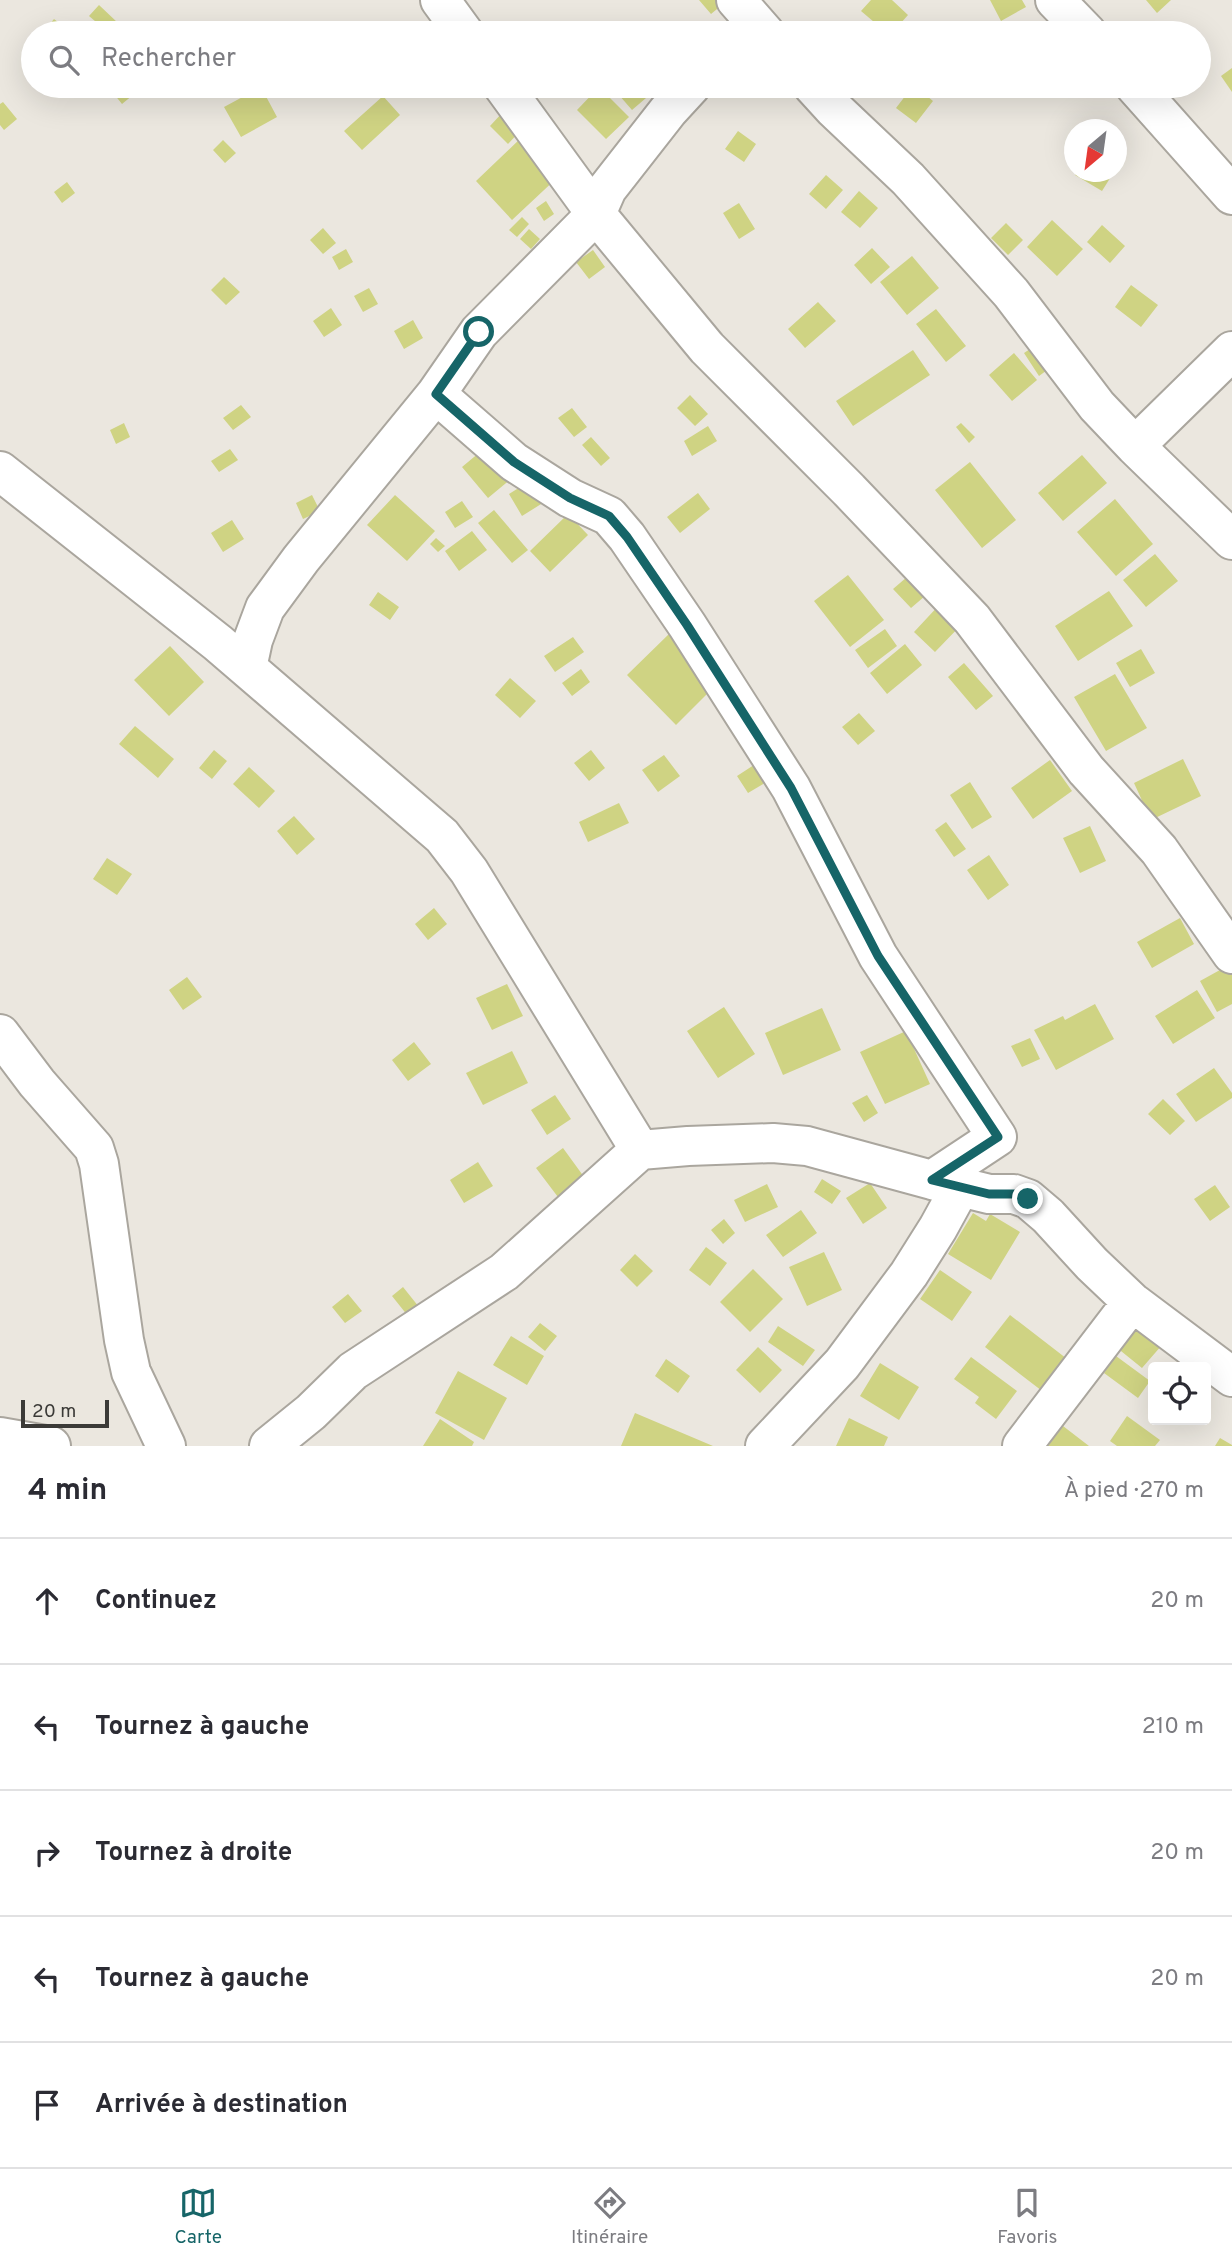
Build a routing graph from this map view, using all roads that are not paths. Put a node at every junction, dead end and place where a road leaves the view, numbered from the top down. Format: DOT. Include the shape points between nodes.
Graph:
graph roads {
  1 [pos="440,0"];
  2 [pos="1055,0"];
  3 [pos="455,21"];
  4 [pos="1075,21"];
  5 [pos="512,98"];
  6 [pos="680,98"];
  7 [pos="824,98"];
  8 [pos="1146,98"];
  9 [pos="1232,195"];
  10 [pos="596,214"];
  11 [pos="1232,351"];
  12 [pos="436,394"];
  13 [pos="1135,446"];
  14 [pos="0,471"];
  15 [pos="1232,540"];
  16 [pos="247,668"];
  17 [pos="1232,954"];
  18 [pos="0,1034"];
  19 [pos="640,1150"];
  20 [pos="947,1183"];
  21 [pos="1132,1302"];
  22 [pos="1232,1377"];
  23 [pos="0,1437"];
  24 [pos="51,1446"];
  25 [pos="166,1446"];
  26 [pos="269,1446"];
  27 [pos="765,1446"];
  28 [pos="1022,1446"];
  1 -- 3 [label="street"];
  2 -- 4 [label="street"];
  5 -- 10 [label="street"];
  6 -- 10 [label="street" via="607,188"];
  7 -- 13 [label="street" via="908,179 1011,293 1097,406"];
  8 -- 9 [label="street"];
  10 -- 12 [label="street" via="479,332"];
  10 -- 17 [label="street" via="707,348 972,619 1086,770 1159,850"];
  11 -- 13 [label="street"];
  12 -- 16 [label="street" via="265,608"];
  12 -- 20 [label="street" via="514,462 570,498 609,516 679,614 791,788 878,956 998,1137"];
  13 -- 15 [label="street"];
  14 -- 16 [label="street"];
  16 -- 19 [label="street" via="442,836 469,871"];
  18 -- 25 [label="street" via="94,1148 131,1372"];
  19 -- 20 [label="street" via="773,1143 807,1146"];
  19 -- 26 [label="street" via="504,1272 354,1371"];
  20 -- 21 [label="street" via="1028,1199"];
  20 -- 27 [label="street" via="939,1228 909,1274 842,1364"];
  21 -- 22 [label="street"];
  21 -- 28 [label="street"];
  23 -- 24 [label="street"];
}
